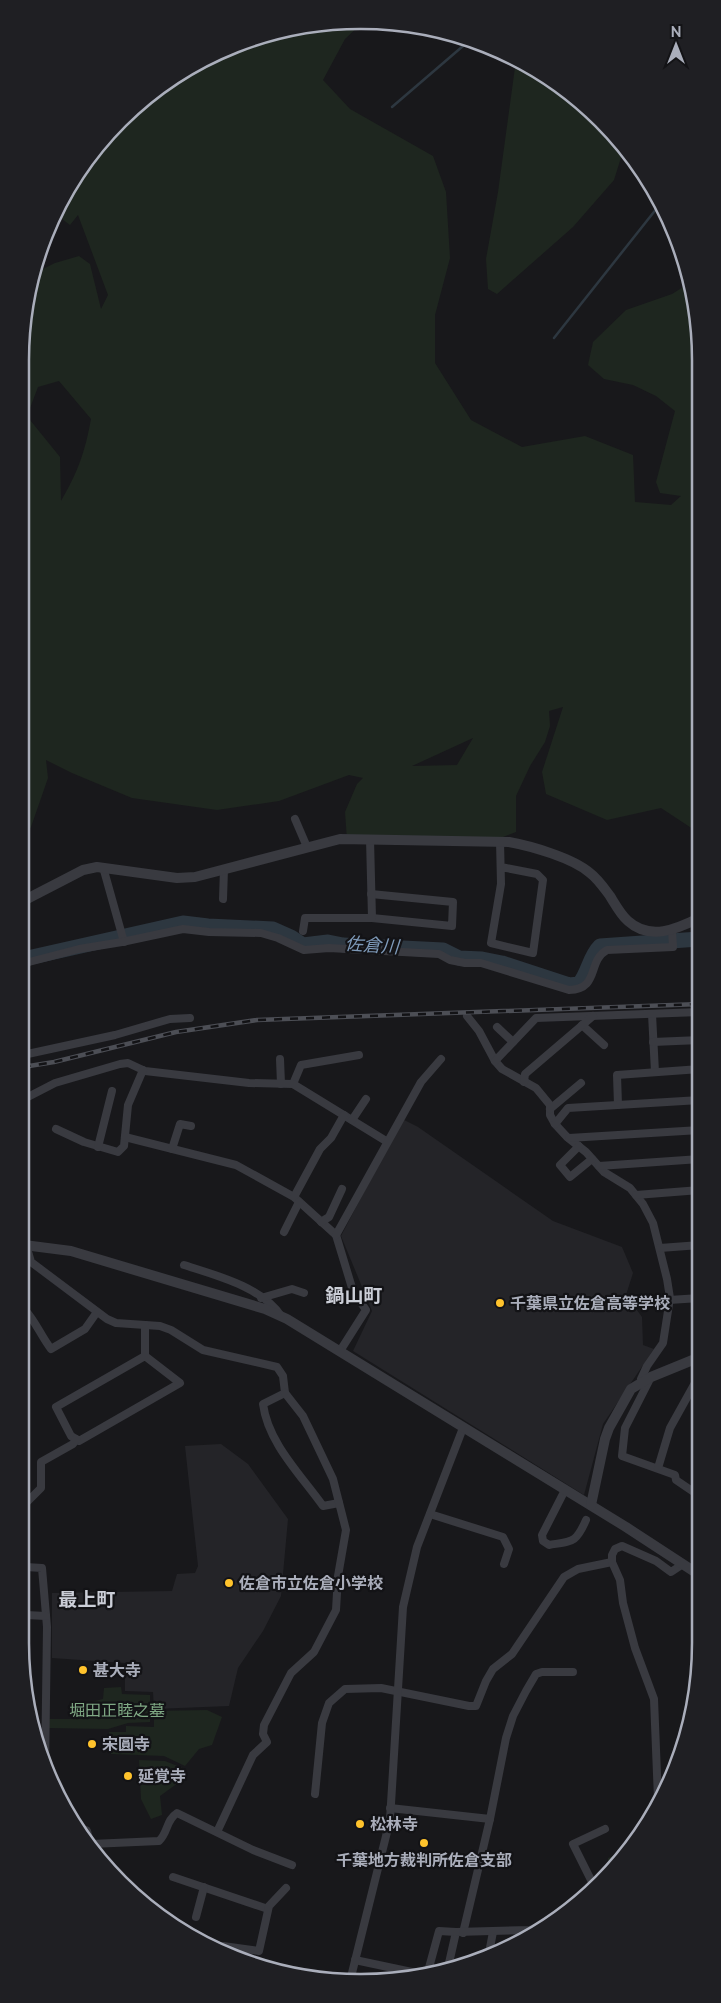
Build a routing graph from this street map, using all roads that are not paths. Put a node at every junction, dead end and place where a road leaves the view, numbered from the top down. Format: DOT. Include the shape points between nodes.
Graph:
graph roads {
  1 [pos="295,819"];
  2 [pos="370,839"];
  3 [pos="500,841"];
  4 [pos="307,847"];
  5 [pos="103,867"];
  6 [pos="501,867"];
  7 [pos="224,869"];
  8 [pos="372,894"];
  9 [pos="29,898"];
  10 [pos="223,899"];
  11 [pos="372,918"];
  12 [pos="692,921"];
  13 [pos="672,930"];
  14 [pos="303,931"];
  15 [pos="124,942"];
  16 [pos="29,962"];
  17 [pos="692,1012"];
  18 [pos="652,1014"];
  19 [pos="467,1016"];
  20 [pos="592,1016"];
  21 [pos="190,1018"];
  22 [pos="582,1025"];
  23 [pos="497,1027"];
  24 [pos="692,1040"];
  25 [pos="513,1042"];
  26 [pos="653,1042"];
  27 [pos="604,1045"];
  28 [pos="29,1054"];
  29 [pos="359,1056"];
  30 [pos="280,1059"];
  31 [pos="441,1059"];
  32 [pos="495,1062"];
  33 [pos="143,1070"];
  34 [pos="692,1070"];
  35 [pos="654,1072"];
  36 [pos="524,1082"];
  37 [pos="581,1083"];
  38 [pos="281,1084"];
  39 [pos="293,1084"];
  40 [pos="112,1091"];
  41 [pos="29,1096"];
  42 [pos="366,1099"];
  43 [pos="692,1100"];
  44 [pos="618,1105"];
  45 [pos="550,1109"];
  46 [pos="344,1115"];
  47 [pos="352,1120"];
  48 [pos="555,1124"];
  49 [pos="191,1126"];
  50 [pos="56,1128"];
  51 [pos="692,1130"];
  52 [pos="125,1137"];
  53 [pos="569,1138"];
  54 [pos="386,1141"];
  55 [pos="579,1146"];
  56 [pos="98,1147"];
  57 [pos="172,1149"];
  58 [pos="592,1159"];
  59 [pos="692,1160"];
  60 [pos="599,1166"];
  61 [pos="342,1189"];
  62 [pos="692,1191"];
  63 [pos="636,1195"];
  64 [pos="297,1200"];
  65 [pos="321,1222"];
  66 [pos="284,1232"];
  67 [pos="336,1235"];
  68 [pos="29,1246"];
  69 [pos="692,1246"];
  70 [pos="660,1248"];
  71 [pos="29,1256"];
  72 [pos="184,1265"];
  73 [pos="304,1294"];
  74 [pos="261,1298"];
  75 [pos="692,1299"];
  76 [pos="669,1300"];
  77 [pos="97,1312"];
  78 [pos="29,1314"];
  79 [pos="280,1316"];
  80 [pos="145,1325"];
  81 [pos="340,1351"];
  82 [pos="145,1356"];
  83 [pos="692,1360"];
  84 [pos="647,1379"];
  85 [pos="285,1393"];
  86 [pos="692,1395"];
  87 [pos="464,1428"];
  88 [pos="76,1439"];
  89 [pos="658,1468"];
  90 [pos="565,1490"];
  91 [pos="692,1491"];
  92 [pos="29,1500"];
  93 [pos="339,1503"];
  94 [pos="590,1506"];
  95 [pos="430,1514"];
  96 [pos="586,1520"];
  97 [pos="612,1562"];
  98 [pos="504,1564"];
  99 [pos="683,1564"];
  100 [pos="29,1567"];
  101 [pos="692,1570"];
  102 [pos="29,1615"];
  103 [pos="46,1616"];
  104 [pos="573,1672"];
  105 [pos="398,1691"];
  106 [pos="45,1746"];
  107 [pos="658,1790"];
  108 [pos="315,1794"];
  109 [pos="390,1808"];
  110 [pos="490,1819"];
  111 [pos="605,1828"];
  112 [pos="217,1832"];
  113 [pos="96,1843"];
  114 [pos="292,1865"];
  115 [pos="173,1877"];
  116 [pos="591,1881"];
  117 [pos="204,1887"];
  118 [pos="286,1888"];
  119 [pos="268,1909"];
  120 [pos="196,1917"];
  121 [pos="459,1932"];
  122 [pos="493,1932"];
  123 [pos="522,1932"];
  124 [pos="229,1947"];
  125 [pos="490,1948"];
  126 [pos="355,1960"];
  127 [pos="450,1962"];
  128 [pos="429,1967"];
  129 [pos="406,1971"];
  130 [pos="352,1974"];
  1 -- 4 [label="street"];
  2 -- 3 [label="street"];
  2 -- 4 [label="street" via="340,839"];
  2 -- 8 [label="street"];
  3 -- 6 [label="street"];
  3 -- 13 [label="street" via="523,845 577,864 597,879 627,920 637,927 649,931"];
  4 -- 7 [label="street"];
  5 -- 7 [label="street" via="177,878"];
  5 -- 9 [label="street" via="83,870"];
  5 -- 15 [label="street"];
  6 -- 6 [label="street" via="491,943 533,952 543,880 537,874"];
  7 -- 10 [label="street"];
  8 -- 11 [label="street"];
  8 -- 11 [label="street" via="452,902 452,926"];
  11 -- 14 [label="street" via="305,918"];
  12 -- 13 [label="street"];
  13 -- 15 [label="street" via="673,947 601,953 592,978 578,990 481,963 450,960 439,954 329,948 304,950 261,934 183,929"];
  15 -- 16 [label="street"];
  17 -- 18 [label="street"];
  18 -- 20 [label="street"];
  18 -- 26 [label="street"];
  19 -- 32 [label="street"];
  20 -- 22 [label="street"];
  20 -- 25 [label="street" via="536,1018"];
  21 -- 28 [label="street" via="170,1018 115,1035"];
  22 -- 27 [label="street"];
  22 -- 36 [label="street" via="525,1074"];
  23 -- 25 [label="street"];
  24 -- 26 [label="street"];
  25 -- 32 [label="street"];
  26 -- 35 [label="street"];
  29 -- 39 [label="street" via="301,1065"];
  30 -- 38 [label="street"];
  31 -- 54 [label="street" via="421,1082"];
  32 -- 36 [label="street"];
  33 -- 38 [label="street" via="249,1084"];
  33 -- 41 [label="street" via="128,1063 120,1064 55,1083"];
  33 -- 52 [label="street" via="128,1105"];
  34 -- 35 [label="street"];
  35 -- 44 [label="street" via="617,1075"];
  36 -- 45 [label="street" via="536,1088"];
  37 -- 45 [label="street"];
  38 -- 39 [label="street"];
  39 -- 46 [label="street"];
  40 -- 56 [label="street"];
  42 -- 47 [label="street"];
  43 -- 44 [label="street"];
  44 -- 48 [label="street" via="568,1108"];
  45 -- 48 [label="street"];
  46 -- 47 [label="street"];
  46 -- 64 [label="street" via="320,1150"];
  47 -- 54 [label="street"];
  48 -- 53 [label="street"];
  49 -- 57 [label="street" via="180,1124"];
  50 -- 56 [label="street"];
  51 -- 53 [label="street"];
  52 -- 56 [label="street" via="124,1146 118,1152"];
  52 -- 57 [label="street"];
  53 -- 55 [label="street"];
  54 -- 67 [label="street"];
  55 -- 58 [label="street"];
  55 -- 58 [label="street" via="560,1165 570,1177"];
  57 -- 64 [label="street" via="236,1165"];
  58 -- 60 [label="street"];
  59 -- 60 [label="street"];
  60 -- 63 [label="street"];
  61 -- 65 [label="street" via="329,1217"];
  62 -- 63 [label="street"];
  63 -- 70 [label="street" via="654,1222"];
  64 -- 65 [label="street"];
  64 -- 66 [label="street"];
  65 -- 67 [label="street"];
  67 -- 81 [label="street" via="353,1291 366,1310"];
  68 -- 79 [label="street" via="71,1251 257,1306"];
  69 -- 70 [label="street"];
  70 -- 76 [label="street"];
  71 -- 77 [label="street" via="31,1262"];
  72 -- 74 [label="street" via="234,1282"];
  73 -- 74 [label="street" via="292,1289"];
  74 -- 79 [label="street" via="274,1305"];
  75 -- 76 [label="street"];
  76 -- 84 [label="street" via="663,1343 641,1379"];
  77 -- 78 [label="street" via="85,1328 51,1349"];
  77 -- 80 [label="street" via="116,1322"];
  79 -- 81 [label="street"];
  80 -- 82 [label="street"];
  80 -- 85 [label="street" via="171,1330 203,1350 277,1366 283,1376"];
  81 -- 87 [label="street"];
  82 -- 88 [label="street" via="56,1407 71,1436"];
  82 -- 88 [label="street" via="180,1383 80,1441"];
  83 -- 84 [label="street"];
  84 -- 89 [label="street" via="625,1428 622,1456"];
  84 -- 94 [label="street" via="631,1389 609,1428"];
  85 -- 93 [label="street" via="303,1416 332,1479"];
  85 -- 93 [label="street" via="263,1404 272,1434 323,1506"];
  86 -- 89 [label="street" via="670,1428"];
  87 -- 90 [label="street"];
  87 -- 95 [label="street"];
  88 -- 92 [label="street" via="73,1444 41,1462 41,1488"];
  89 -- 91 [label="street" via="675,1474 676,1480"];
  90 -- 94 [label="street"];
  90 -- 96 [label="street" via="542,1535 543,1541 549,1545 573,1541"];
  93 -- 112 [label="street" via="346,1530 336,1610 314,1652 291,1673 264,1725 263,1734 267,1742 253,1755"];
  94 -- 99 [label="street"];
  95 -- 98 [label="street" via="503,1537 509,1549"];
  95 -- 105 [label="street" via="417,1546 403,1607"];
  97 -- 99 [label="street" via="615,1549 622,1546 671,1572"];
  97 -- 105 [label="street" via="578,1569 564,1577 512,1654 493,1668 476,1706"];
  97 -- 107 [label="street" via="620,1580 635,1648 654,1699"];
  99 -- 101 [label="street"];
  100 -- 103 [label="street" via="42,1568"];
  102 -- 103 [label="street"];
  103 -- 106 [label="street"];
  104 -- 110 [label="street" via="536,1674 513,1716 506,1738"];
  105 -- 108 [label="street" via="345,1689 329,1703 322,1723"];
  105 -- 109 [label="street"];
  109 -- 110 [label="street"];
  109 -- 126 [label="street" via="387,1836"];
  110 -- 121 [label="street"];
  111 -- 116 [label="street" via="573,1844"];
  112 -- 113 [label="street" via="177,1813 169,1820 159,1841"];
  112 -- 114 [label="street"];
  115 -- 117 [label="street"];
  117 -- 119 [label="street"];
  117 -- 120 [label="street"];
  118 -- 119 [label="street"];
  119 -- 124 [label="street" via="259,1951"];
  121 -- 122 [label="street"];
  121 -- 127 [label="street"];
  121 -- 128 [label="street" via="440,1931"];
  122 -- 123 [label="street"];
  122 -- 125 [label="street"];
  126 -- 129 [label="street"];
  126 -- 130 [label="street"];
}
